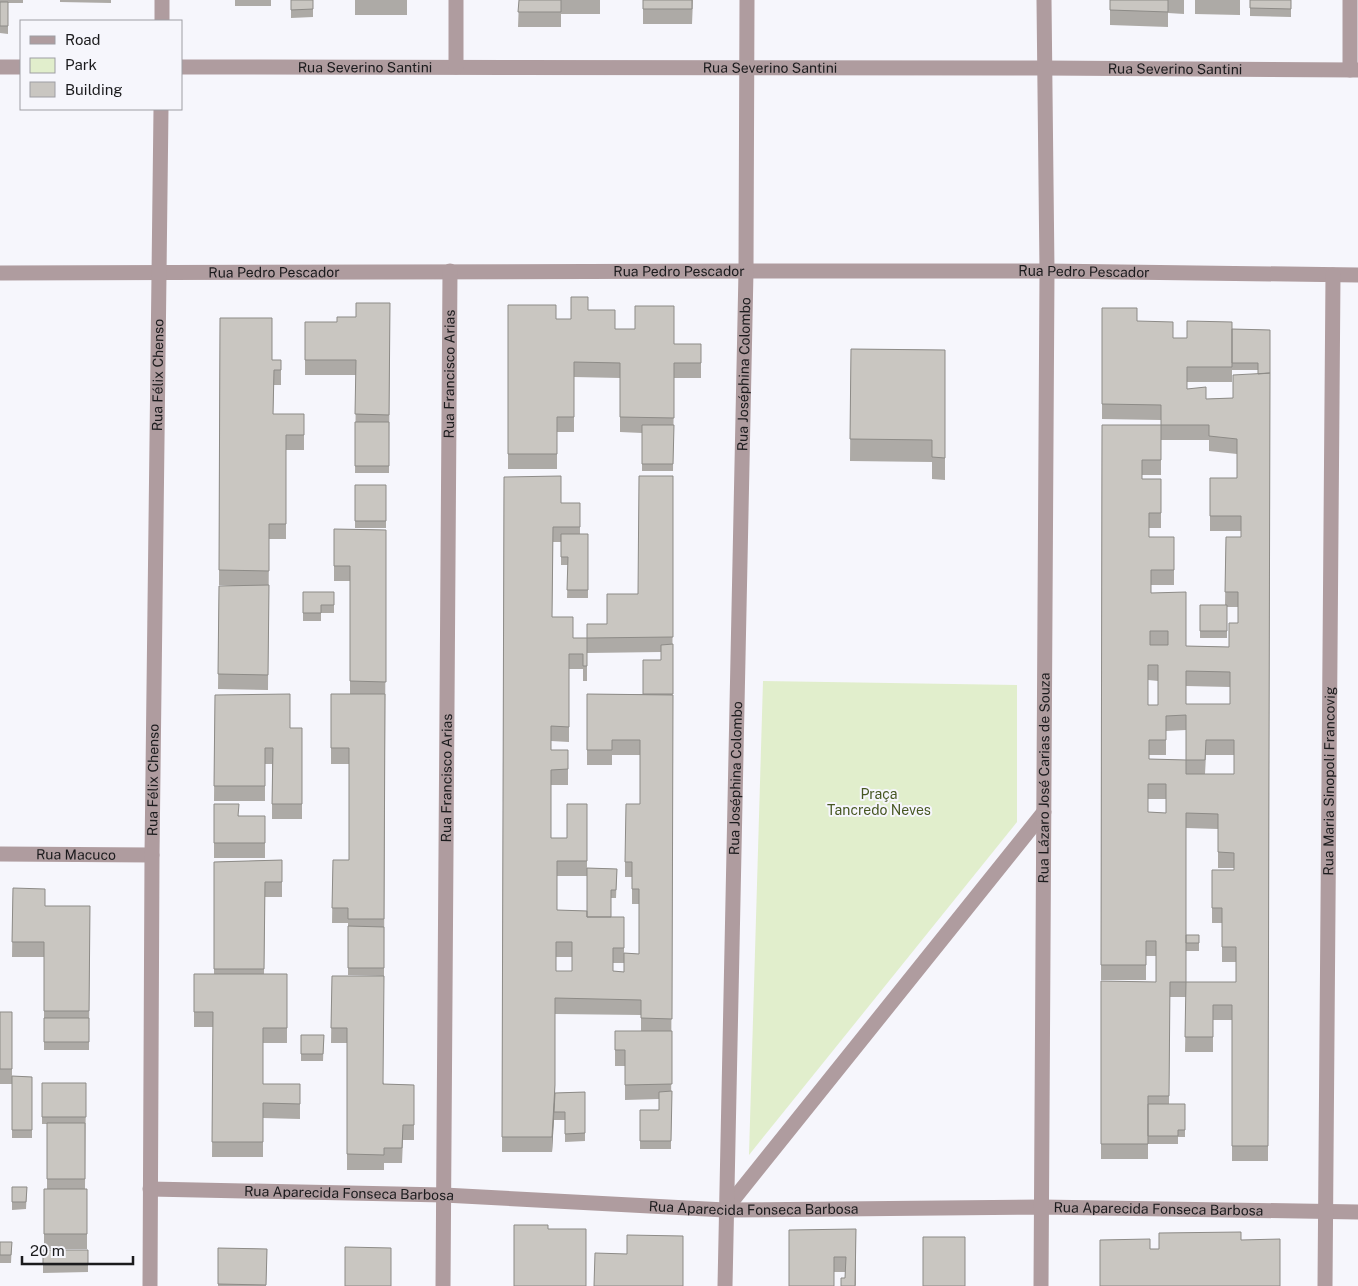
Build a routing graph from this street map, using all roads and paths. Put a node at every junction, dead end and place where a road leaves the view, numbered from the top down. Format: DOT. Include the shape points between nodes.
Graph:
graph roads {
  1 [pos="162,0"];
  2 [pos="456,0"];
  3 [pos="747,0"];
  4 [pos="1044,0"];
  5 [pos="1350,0"];
  6 [pos="162,20"];
  7 [pos="0,66"];
  8 [pos="20,66"];
  9 [pos="182,66"];
  10 [pos="456,67"];
  11 [pos="747,68"];
  12 [pos="1044,68"];
  13 [pos="1354,70"];
  14 [pos="161,110"];
  15 [pos="450,271"];
  16 [pos="746,271"];
  17 [pos="1047,271"];
  18 [pos="0,273"];
  19 [pos="159,273"];
  20 [pos="1333,275"];
  21 [pos="1358,275"];
  22 [pos="1044,812"];
  23 [pos="0,854"];
  24 [pos="152,855"];
  25 [pos="150,1189"];
  26 [pos="444,1195"];
  27 [pos="1042,1207"];
  28 [pos="726,1210"];
  29 [pos="1325,1212"];
  30 [pos="1358,1212"];
  31 [pos="150,1286"];
  32 [pos="443,1286"];
  33 [pos="725,1286"];
  34 [pos="1041,1286"];
  35 [pos="1325,1286"];
  1 -- 6 [label="street"];
  2 -- 10 [label="street"];
  3 -- 11 [label="street"];
  4 -- 12 [label="street"];
  5 -- 13 [label="street"];
  7 -- 8 [label="street"];
  9 -- 10 [label="street, Rua Severino Santini"];
  10 -- 11 [label="street, Rua Severino Santini"];
  11 -- 12 [label="street, Rua Severino Santini"];
  11 -- 16 [label="street, Rua Joséphina Colombo"];
  12 -- 13 [label="street, Rua Severino Santini"];
  12 -- 17 [label="street, Rua Lázaro José Carias de Souza"];
  14 -- 19 [label="street, Rua Félix Chenso"];
  15 -- 16 [label="street, Rua Pedro Pescador"];
  15 -- 19 [label="street, Rua Pedro Pescador"];
  15 -- 26 [label="street, Rua Francisco Arias"];
  16 -- 17 [label="street, Rua Pedro Pescador"];
  16 -- 28 [label="street, Rua Joséphina Colombo"];
  17 -- 20 [label="street, Rua Pedro Pescador"];
  17 -- 22 [label="street, Rua Lázaro José Carias de Souza"];
  18 -- 19 [label="street, Rua Pedro Pescador"];
  19 -- 24 [label="street, Rua Félix Chenso"];
  20 -- 21 [label="street, Rua Pedro Pescador"];
  20 -- 29 [label="street, Rua Maria Sinopoli Francovig"];
  22 -- 27 [label="street, Rua Lázaro José Carias de Souza"];
  22 -- 28 [label="street"];
  23 -- 24 [label="street, Rua Macuco"];
  24 -- 25 [label="street, Rua Félix Chenso"];
  25 -- 26 [label="street, Rua Aparecida Fonseca Barbosa"];
  25 -- 31 [label="street, Rua Félix Chenso"];
  26 -- 28 [label="street, Rua Aparecida Fonseca Barbosa"];
  26 -- 32 [label="street, Rua Francisco Arias"];
  27 -- 28 [label="street, Rua Aparecida Fonseca Barbosa"];
  27 -- 29 [label="street, Rua Aparecida Fonseca Barbosa"];
  27 -- 34 [label="street, Rua Lázaro José Carias de Souza"];
  28 -- 33 [label="street, Rua Joséphina Colombo"];
  29 -- 30 [label="street, Rua Aparecida Fonseca Barbosa"];
  29 -- 35 [label="street, Rua Maria Sinopoli Francovig"];
}
